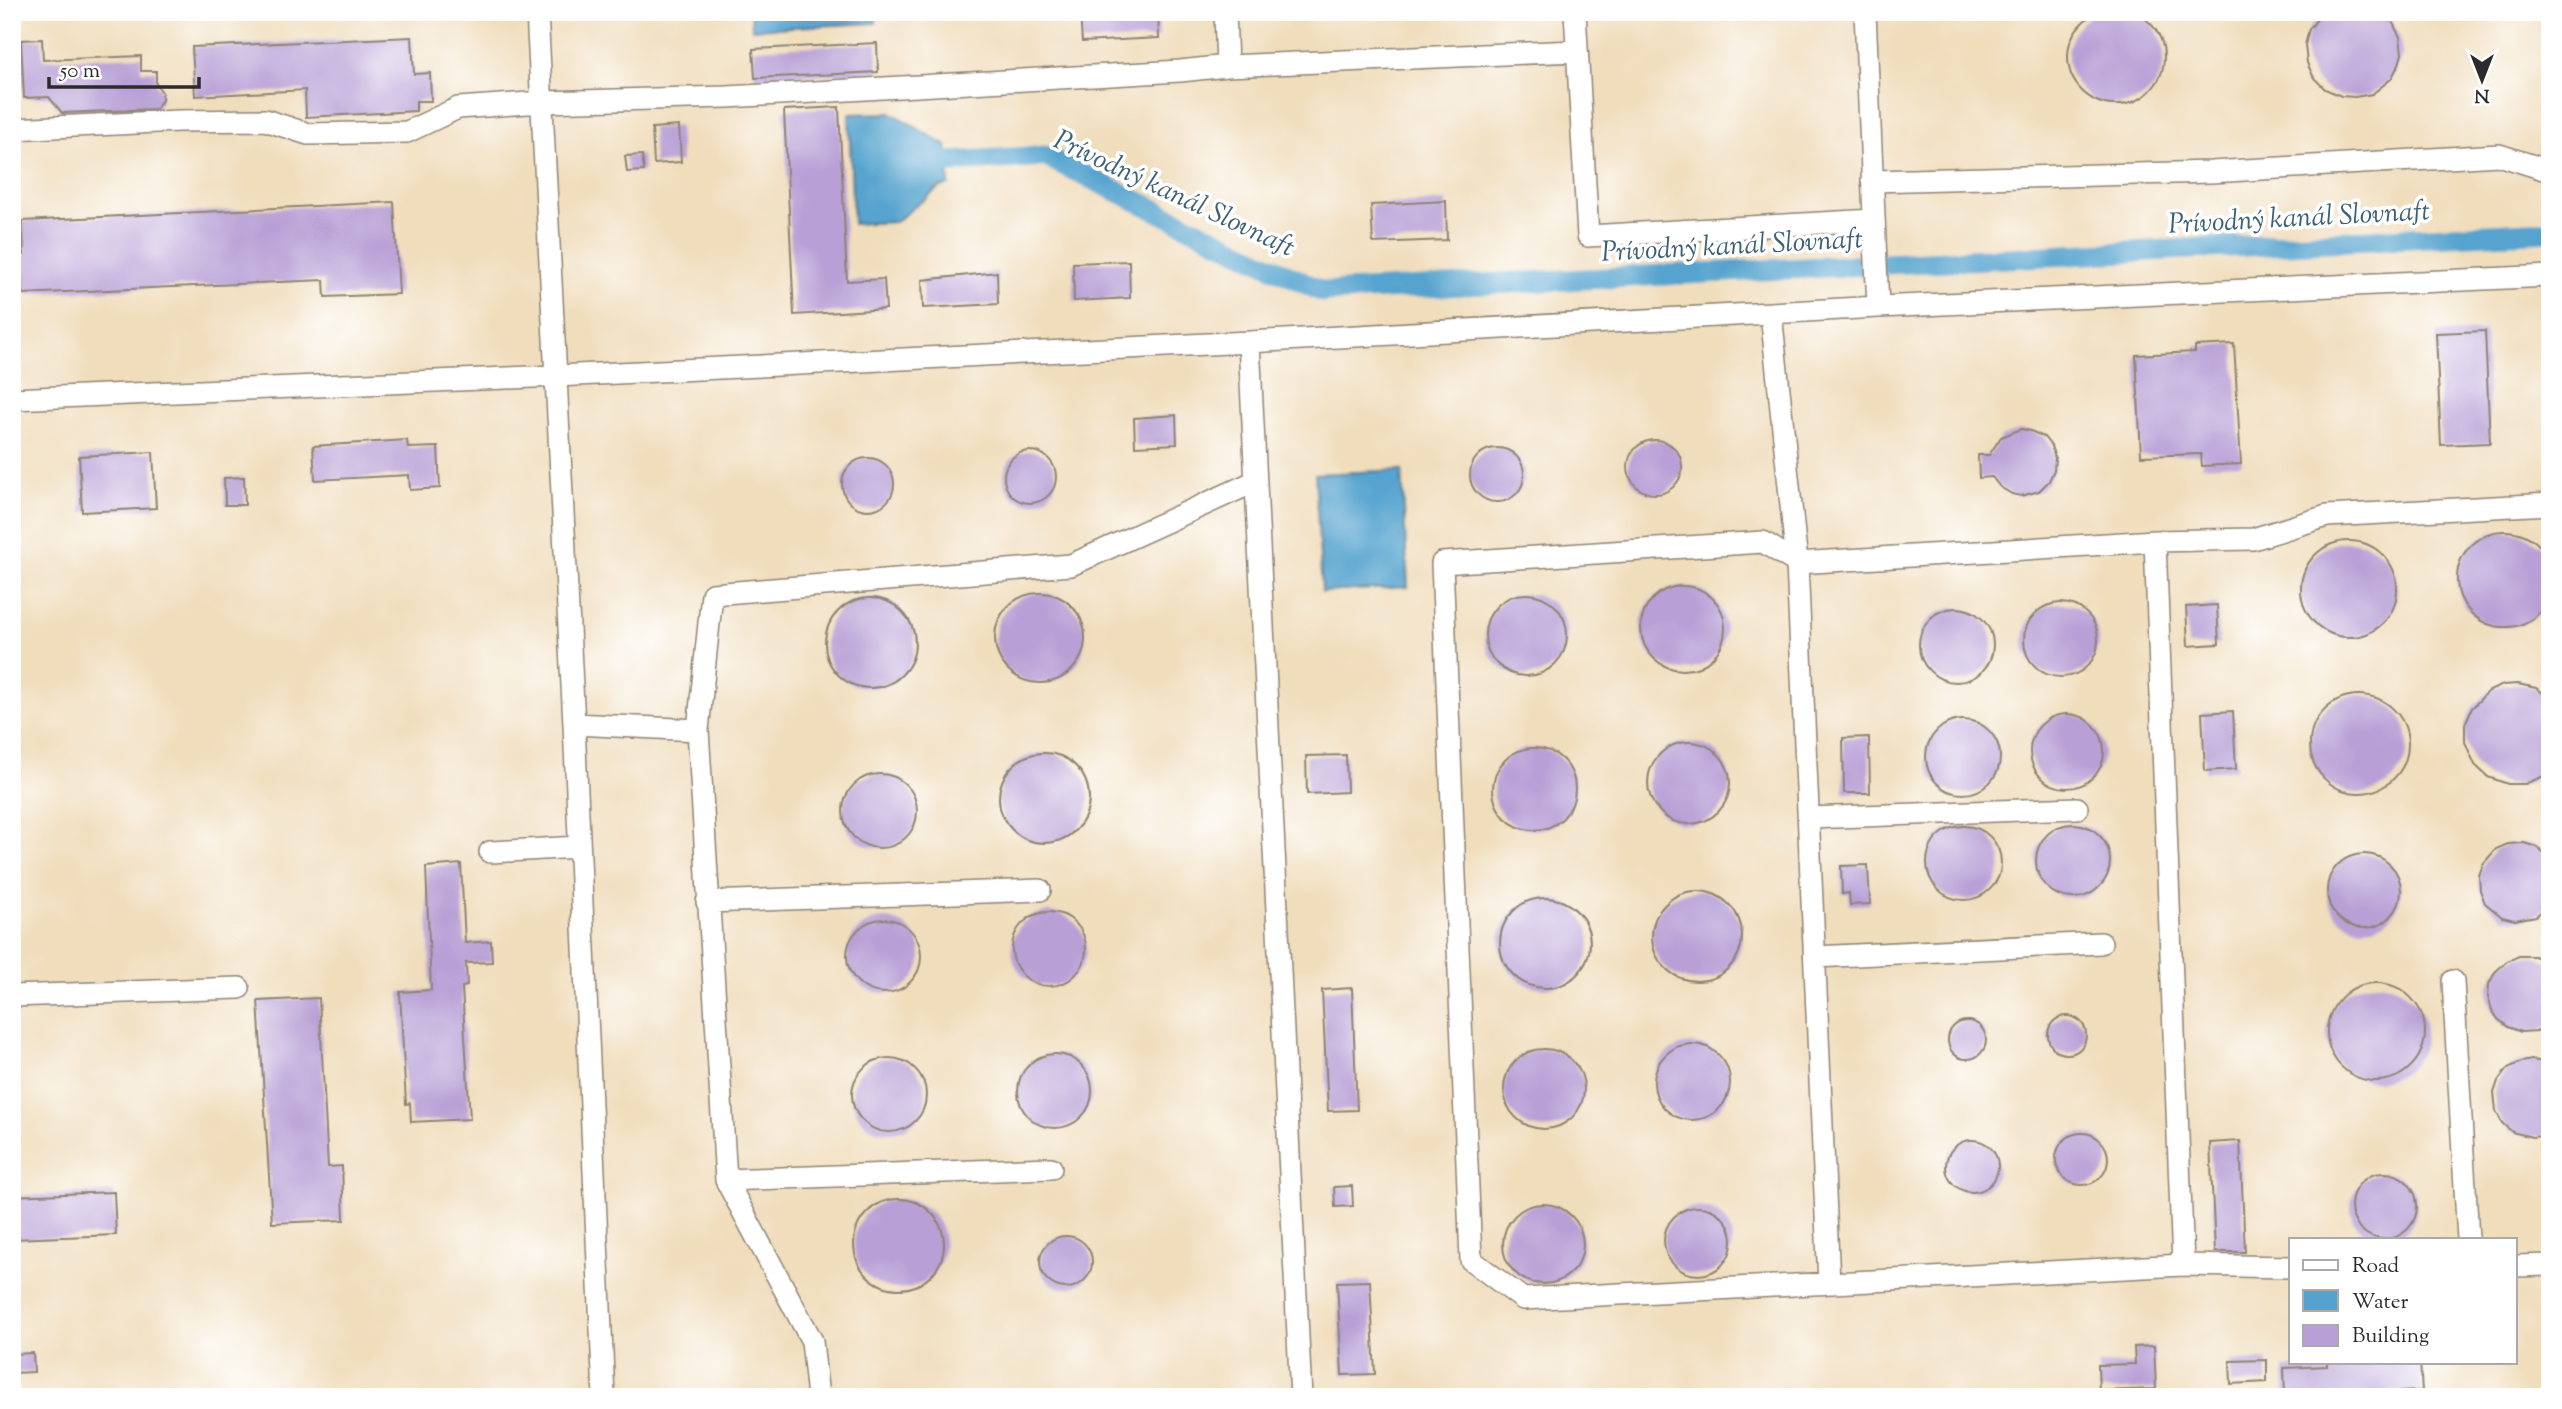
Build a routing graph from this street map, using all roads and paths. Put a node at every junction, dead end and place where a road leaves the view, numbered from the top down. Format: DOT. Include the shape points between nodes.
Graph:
graph roads {
  1 [pos="537,12"];
  2 [pos="1225,12"];
  3 [pos="1575,12"];
  4 [pos="1865,12"];
  5 [pos="1577,51"];
  6 [pos="1227,66"];
  7 [pos="542,102"];
  8 [pos="12,129"];
  9 [pos="2550,171"];
  10 [pos="1872,181"];
  11 [pos="1874,220"];
  12 [pos="2550,276"];
  13 [pos="1878,307"];
  14 [pos="1771,313"];
  15 [pos="1249,342"];
  16 [pos="556,376"];
  17 [pos="12,399"];
  18 [pos="1256,481"];
  19 [pos="2550,504"];
  20 [pos="2155,541"];
  21 [pos="1797,563"];
  22 [pos="574,724"];
  23 [pos="698,730"];
  24 [pos="2077,808"];
  25 [pos="1809,818"];
  26 [pos="578,847"];
  27 [pos="490,852"];
  28 [pos="1040,890"];
  29 [pos="707,902"];
  30 [pos="2101,943"];
  31 [pos="1815,957"];
  32 [pos="2453,981"];
  33 [pos="239,988"];
  34 [pos="12,996"];
  35 [pos="1051,1168"];
  36 [pos="726,1181"];
  37 [pos="2468,1238"];
  38 [pos="2183,1265"];
  39 [pos="2550,1265"];
  40 [pos="2516,1266"];
  41 [pos="2289,1267"];
  42 [pos="1829,1283"];
  43 [pos="604,1397"];
  44 [pos="818,1397"];
  45 [pos="1301,1397"];
  1 -- 7 [label="lane"];
  2 -- 6 [label="lane"];
  3 -- 5 [label="lane"];
  4 -- 10 [label="lane"];
  5 -- 6 [label="lane"];
  5 -- 11 [label="lane" via="1588,236"];
  6 -- 7 [label="lane" via="727,97"];
  7 -- 8 [label="lane" via="458,108 407,132 308,134 265,121"];
  7 -- 16 [label="lane"];
  9 -- 10 [label="lane" via="2498,155 2211,172"];
  10 -- 11 [label="lane"];
  11 -- 13 [label="lane"];
  12 -- 13 [label="lane"];
  13 -- 14 [label="lane"];
  14 -- 15 [label="lane"];
  14 -- 21 [label="lane"];
  15 -- 16 [label="lane"];
  15 -- 18 [label="lane"];
  16 -- 17 [label="lane"];
  16 -- 22 [label="lane"];
  18 -- 23 [label="lane" via="1071,565 712,594"];
  18 -- 45 [label="lane"];
  19 -- 20 [label="lane" via="2328,516 2253,539"];
  20 -- 21 [label="lane"];
  20 -- 38 [label="lane"];
  21 -- 25 [label="lane"];
  21 -- 42 [label="lane" via="1763,542 1442,563 1471,1260 1523,1299"];
  22 -- 23 [label="lane"];
  22 -- 26 [label="lane"];
  23 -- 29 [label="lane"];
  24 -- 25 [label="lane"];
  25 -- 31 [label="lane"];
  26 -- 27 [label="lane"];
  26 -- 43 [label="lane"];
  28 -- 29 [label="lane"];
  29 -- 36 [label="lane"];
  30 -- 31 [label="lane"];
  31 -- 42 [label="lane"];
  32 -- 37 [label="lane"];
  33 -- 34 [label="lane"];
  35 -- 36 [label="lane"];
  36 -- 44 [label="lane" via="812,1341"];
  38 -- 41 [label="lane"];
  38 -- 42 [label="lane"];
  39 -- 40 [label="lane"];
}
